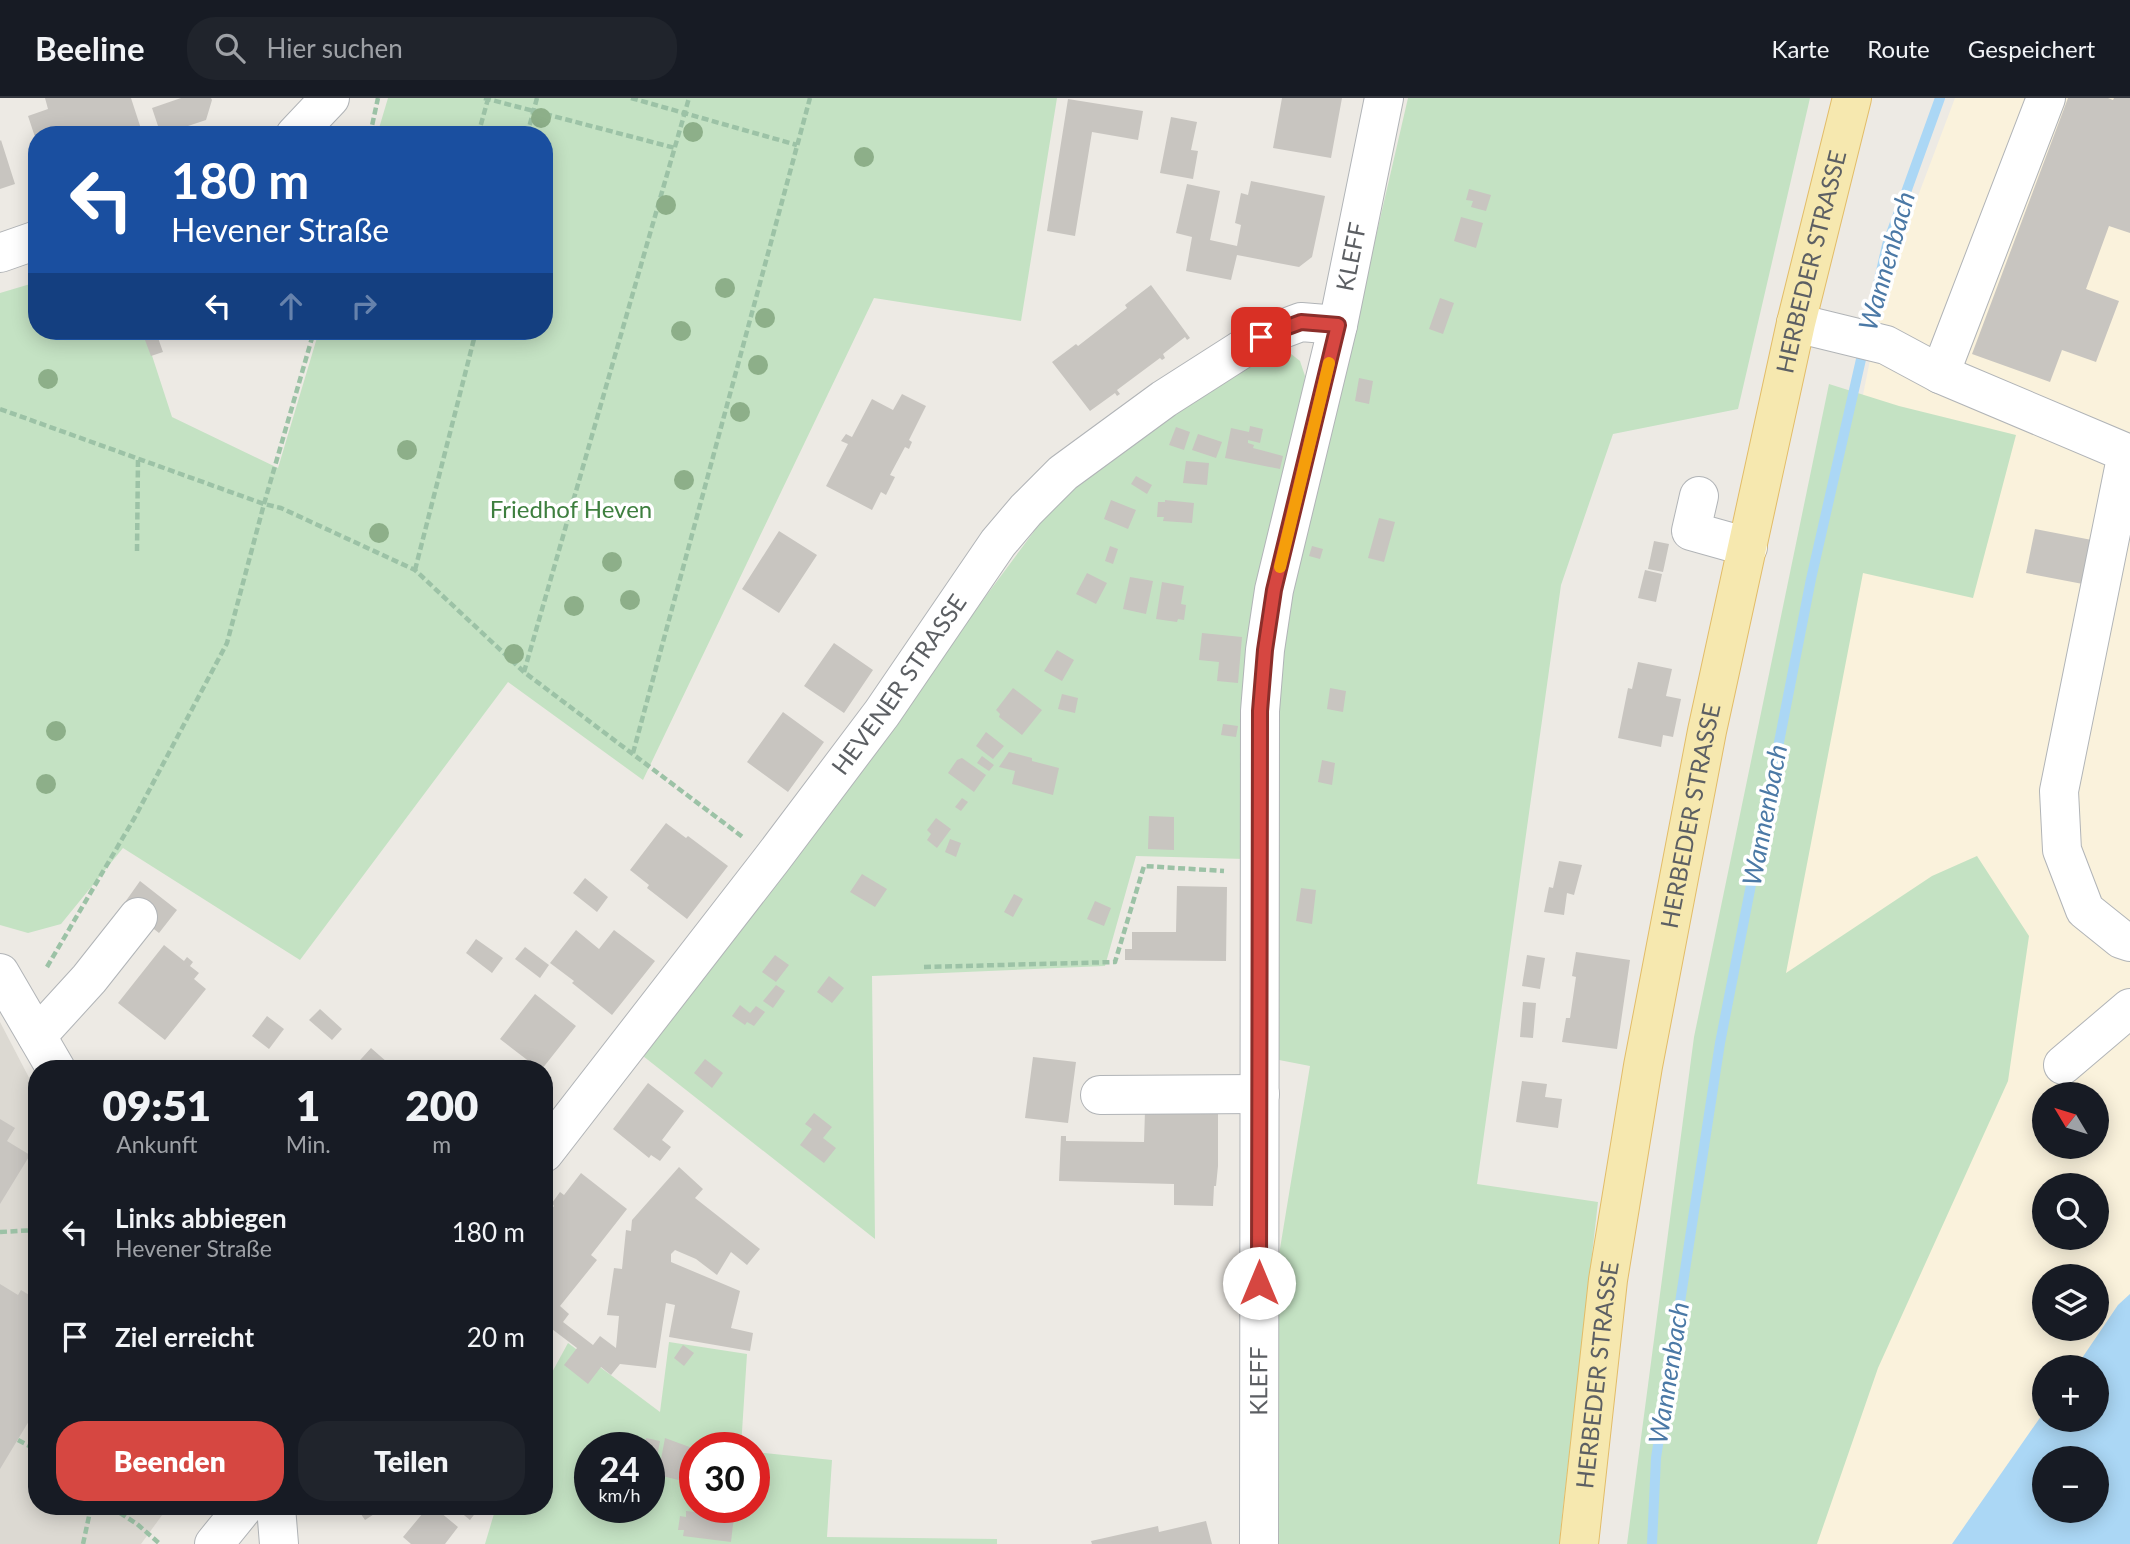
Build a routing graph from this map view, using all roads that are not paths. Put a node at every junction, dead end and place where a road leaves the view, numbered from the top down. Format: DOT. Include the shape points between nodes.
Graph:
graph roads {
  1 [pos="330,98"];
  2 [pos="1384,98"];
  3 [pos="1852,98"];
  4 [pos="2046,98"];
  5 [pos="304,126"];
  6 [pos="28,243"];
  7 [pos="0,253"];
  8 [pos="1796,323"];
  9 [pos="1338,325"];
  10 [pos="1940,374"];
  11 [pos="2128,450"];
  12 [pos="1699,496"];
  13 [pos="1748,547"];
  14 [pos="138,917"];
  15 [pos="2130,942"];
  16 [pos="0,973"];
  17 [pos="2130,1008"];
  18 [pos="30,1023"];
  19 [pos="52,1060"];
  20 [pos="2063,1065"];
  21 [pos="1260,1094"];
  22 [pos="1100,1095"];
  23 [pos="553,1141"];
  24 [pos="238,1515"];
  25 [pos="277,1515"];
  26 [pos="214,1544"];
  27 [pos="279,1544"];
  28 [pos="1259,1544"];
  29 [pos="1579,1544"];
  1 -- 5 [label="street"];
  2 -- 9 [label="street, KLEFF"];
  3 -- 8 [label="main road, HERBEDER STRASSE"];
  4 -- 10 [label="street"];
  6 -- 7 [label="street"];
  8 -- 10 [label="street" via="1871,341"];
  8 -- 13 [label="main road, HERBEDER STRASSE"];
  9 -- 21 [label="street, KLEFF" via="1274,590 1265,650 1260,711"];
  9 -- 23 [label="street, HEVENER STRASSE" via="1301,322 1261,337 1164,399 1063,473 998,543 882,712"];
  10 -- 11 [label="street"];
  11 -- 15 [label="street" via="2059,791 2062,850 2085,911"];
  12 -- 13 [label="street" via="1691,531"];
  13 -- 29 [label="main road, HERBEDER STRASSE" via="1707,731 1641,1080 1608,1280"];
  14 -- 18 [label="street" via="89,979"];
  16 -- 18 [label="street"];
  17 -- 20 [label="street"];
  18 -- 19 [label="street"];
  21 -- 22 [label="street"];
  21 -- 28 [label="street, KLEFF"];
  24 -- 26 [label="street"];
  25 -- 27 [label="street"];
}
